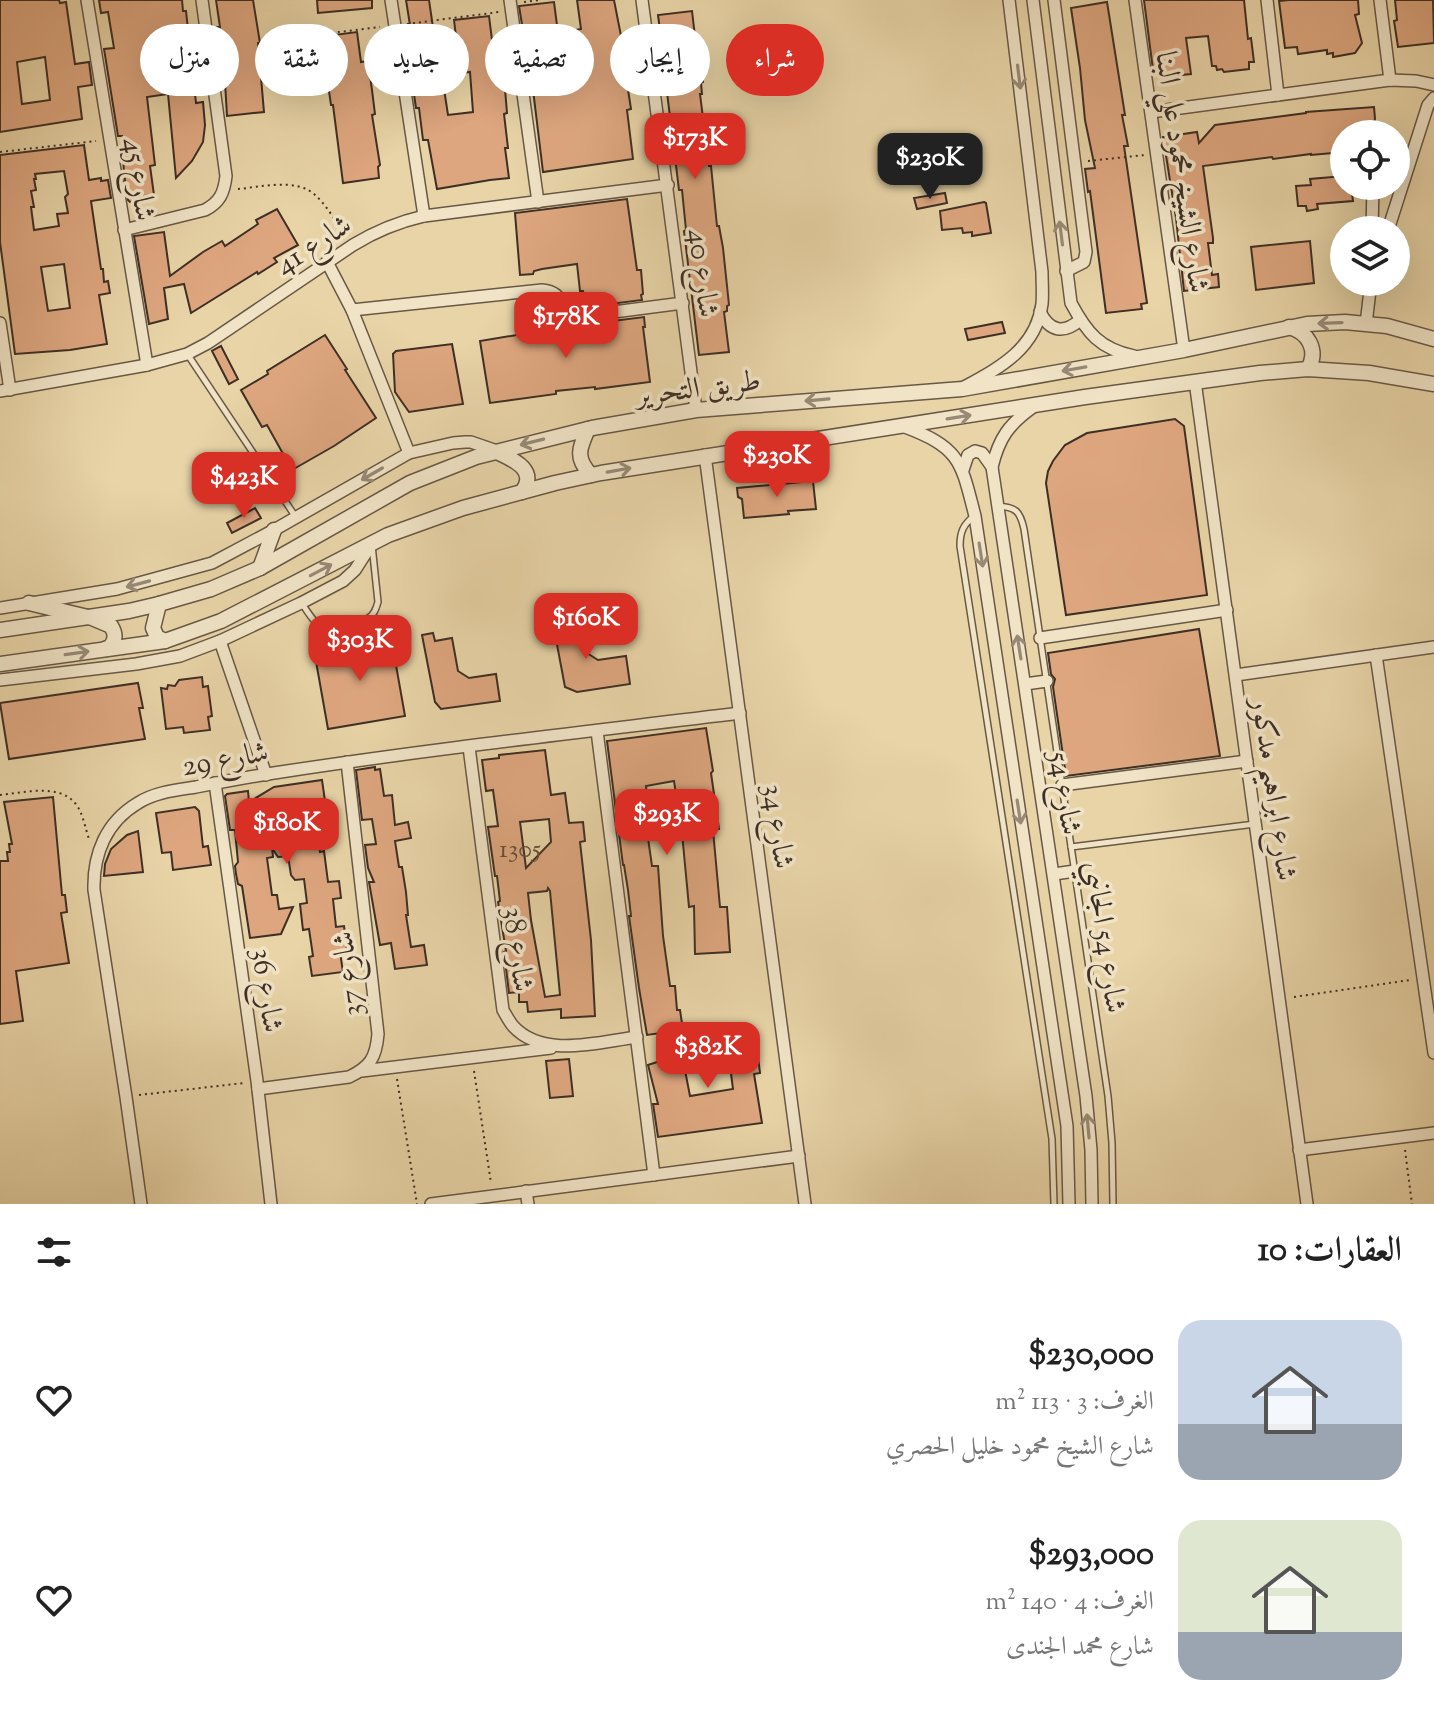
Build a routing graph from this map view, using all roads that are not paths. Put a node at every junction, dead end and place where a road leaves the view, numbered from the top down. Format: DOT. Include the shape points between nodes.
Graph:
graph roads {
  1 [pos="87,0"];
  2 [pos="202,0"];
  3 [pos="391,0"];
  4 [pos="642,0"];
  5 [pos="1009,0"];
  6 [pos="1033,0"];
  7 [pos="1054,0"];
  8 [pos="1135,0"];
  9 [pos="1267,0"];
  10 [pos="1380,0"];
  11 [pos="511,5"];
  12 [pos="1390,80"];
  13 [pos="1434,85"];
  14 [pos="1278,95"];
  15 [pos="1434,98"];
  16 [pos="1151,112"];
  17 [pos="668,185"];
  18 [pos="538,202"];
  19 [pos="424,216"];
  20 [pos="1392,216"];
  21 [pos="124,230"];
  22 [pos="327,262"];
  23 [pos="1066,271"];
  24 [pos="1369,296"];
  25 [pos="683,303"];
  26 [pos="352,310"];
  27 [pos="1040,312"];
  28 [pos="1080,320"];
  29 [pos="0,323"];
  30 [pos="1366,324"];
  31 [pos="1289,327"];
  32 [pos="1434,339"];
  33 [pos="1184,350"];
  34 [pos="187,354"];
  35 [pos="1139,357"];
  36 [pos="147,365"];
  37 [pos="1308,369"];
  38 [pos="1195,381"];
  39 [pos="1434,384"];
  40 [pos="962,389"];
  41 [pos="5,390"];
  42 [pos="1035,405"];
  43 [pos="696,410"];
  44 [pos="904,426"];
  45 [pos="588,429"];
  46 [pos="497,452"];
  47 [pos="409,453"];
  48 [pos="705,455"];
  49 [pos="992,467"];
  50 [pos="963,470"];
  51 [pos="591,475"];
  52 [pos="522,492"];
  53 [pos="997,506"];
  54 [pos="975,516"];
  55 [pos="296,517"];
  56 [pos="274,530"];
  57 [pos="372,543"];
  58 [pos="260,568"];
  59 [pos="29,603"];
  60 [pos="301,603"];
  61 [pos="159,604"];
  62 [pos="0,608"];
  63 [pos="1227,610"];
  64 [pos="92,618"];
  65 [pos="0,630"];
  66 [pos="1040,638"];
  67 [pos="165,641"];
  68 [pos="220,641"];
  69 [pos="1434,647"];
  70 [pos="105,649"];
  71 [pos="1376,655"];
  72 [pos="2,663"];
  73 [pos="1236,675"];
  74 [pos="5,679"];
  75 [pos="1047,681"];
  76 [pos="1025,684"];
  77 [pos="740,713"];
  78 [pos="597,731"];
  79 [pos="469,747"];
  80 [pos="1247,761"];
  81 [pos="347,762"];
  82 [pos="266,775"];
  83 [pos="215,783"];
  84 [pos="1062,785"];
  85 [pos="1256,824"];
  86 [pos="1071,847"];
  87 [pos="1075,871"];
  88 [pos="1054,874"];
  89 [pos="1430,993"];
  90 [pos="637,1037"];
  91 [pos="564,1046"];
  92 [pos="1434,1053"];
  93 [pos="361,1071"];
  94 [pos="257,1085"];
  95 [pos="1434,1133"];
  96 [pos="1299,1150"];
  97 [pos="799,1156"];
  98 [pos="654,1175"];
  99 [pos="527,1198"];
  100 [pos="141,1204"];
  101 [pos="271,1204"];
  102 [pos="431,1204"];
  103 [pos="805,1204"];
  104 [pos="1054,1204"];
  105 [pos="1069,1204"];
  106 [pos="1092,1204"];
  107 [pos="1113,1204"];
  108 [pos="1307,1204"];
  1 -- 21 [label="street, شارع 45"];
  2 -- 21 [label="street" via="225,190 205,210"];
  3 -- 19 [label="street"];
  4 -- 17 [label="street, شارع 40"];
  5 -- 27 [label="street, one-way" via="1042,272"];
  23 -- 6 [label="street, one-way"];
  7 -- 23 [label="street" via="1086,252 1084,262"];
  8 -- 16 [label="street, شارع الشيخ محمود علي البنا"];
  9 -- 14 [label="street"];
  10 -- 12 [label="street"];
  11 -- 18 [label="street"];
  12 -- 13 [label="street"];
  12 -- 14 [label="street"];
  14 -- 16 [label="street"];
  15 -- 20 [label="street"];
  16 -- 33 [label="street, شارع الشيخ محمود علي البنا"];
  17 -- 18 [label="street, شارع 41"];
  17 -- 25 [label="street, شارع 40"];
  18 -- 19 [label="street, شارع 41"];
  19 -- 22 [label="street, شارع 41" via="375,232"];
  21 -- 36 [label="street, شارع 45"];
  22 -- 26 [label="street"];
  22 -- 34 [label="street, شارع 41"];
  23 -- 28 [label="street"];
  24 -- 30 [label="street"];
  25 -- 26 [label="street" via="575,317 555,293 542,290"];
  25 -- 43 [label="street, شارع 40"];
  26 -- 47 [label="street"];
  27 -- 28 [label="street" via="1060,329"];
  27 -- 40 [label="street" via="1030,339 1017,354"];
  28 -- 35 [label="street" via="1116,352"];
  29 -- 41 [label="street"];
  30 -- 31 [label="street, طريق التحرير, one-way"];
  30 -- 32 [label="street, طريق التحرير"];
  31 -- 33 [label="street, طريق التحرير"];
  31 -- 37 [label="street" via="1303,333 1312,346"];
  33 -- 35 [label="street, طريق التحرير"];
  34 -- 36 [label="street, شارع 41"];
  34 -- 55 [label="lane"];
  35 -- 40 [label="street, طريق التحرير, one-way"];
  36 -- 41 [label="street, شارع 41"];
  37 -- 38 [label="street"];
  37 -- 39 [label="street"];
  38 -- 42 [label="street"];
  38 -- 63 [label="street, شارع ابراهيم مدكور"];
  40 -- 43 [label="street, طريق التحرير, one-way"];
  44 -- 42 [label="street, one-way"];
  42 -- 49 [label="street, شارع 54" via="1007,430"];
  43 -- 45 [label="street, طريق التحرير"];
  44 -- 48 [label="street"];
  44 -- 50 [label="street, شارع 54" via="941,444"];
  45 -- 46 [label="street, طريق التحرير, one-way"];
  45 -- 51 [label="street" via="580,454"];
  46 -- 47 [label="street" via="465,442"];
  46 -- 52 [label="street" via="524,467 527,487"];
  46 -- 58 [label="street, طريق التحرير" via="410,483"];
  47 -- 55 [label="street, one-way"];
  51 -- 48 [label="street, one-way"];
  48 -- 77 [label="street, شارع 34"];
  49 -- 50 [label="street" via="975,451"];
  49 -- 53 [label="street, شارع 54"];
  50 -- 54 [label="street, شارع 54"];
  51 -- 52 [label="street"];
  52 -- 57 [label="street"];
  53 -- 66 [label="lane, شارع 54 الجانبي" via="1011,507 1021,516"];
  76 -- 53 [label="street, شارع 54, one-way"];
  54 -- 104 [label="lane" via="965,524 960,546 1052,1139"];
  54 -- 105 [label="street, شارع 54, one-way" via="1067,1126"];
  55 -- 56 [label="street"];
  56 -- 58 [label="street"];
  56 -- 59 [label="street, one-way" via="212,563 117,589"];
  57 -- 60 [label="street" via="350,576"];
  57 -- 60 [label="lane" via="378,602 369,617 322,626"];
  67 -- 57 [label="street, one-way" via="221,621"];
  58 -- 61 [label="street, طريق التحرير"];
  59 -- 62 [label="street"];
  59 -- 64 [label="street"];
  60 -- 68 [label="street"];
  61 -- 64 [label="street, طريق التحرير"];
  61 -- 67 [label="street" via="153,628"];
  63 -- 66 [label="street"];
  63 -- 73 [label="street, شارع ابراهيم مدكور"];
  64 -- 65 [label="street, طريق التحرير"];
  64 -- 70 [label="street" via="114,630 113,644"];
  66 -- 75 [label="lane, شارع 54 الجانبي"];
  67 -- 70 [label="street"];
  68 -- 74 [label="street" via="136,664"];
  68 -- 82 [label="street"];
  69 -- 71 [label="street"];
  72 -- 70 [label="street, one-way"];
  71 -- 73 [label="street"];
  71 -- 89 [label="street" via="1423,978"];
  72 -- 74 [label="street"];
  73 -- 80 [label="street, شارع ابراهيم مدكور"];
  75 -- 76 [label="street"];
  75 -- 84 [label="lane, شارع 54 الجانبي"];
  76 -- 88 [label="street, شارع 54"];
  77 -- 78 [label="street, شارع 29"];
  77 -- 97 [label="street, شارع 34"];
  78 -- 79 [label="street, شارع 29"];
  78 -- 90 [label="street"];
  79 -- 81 [label="street, شارع 29"];
  79 -- 91 [label="street, شارع 38" via="503,1010 527,1038"];
  80 -- 84 [label="street"];
  80 -- 85 [label="street, شارع ابراهيم مدكور"];
  81 -- 82 [label="street, شارع 29"];
  81 -- 93 [label="street, شارع 37" via="378,1034 377,1048"];
  82 -- 83 [label="street, شارع 29"];
  83 -- 94 [label="street, شارع 36"];
  83 -- 100 [label="street, شارع 29" via="158,794 125,812 102,841 93,875"];
  84 -- 86 [label="lane, شارع 54 الجانبي"];
  85 -- 86 [label="lane"];
  85 -- 96 [label="street, شارع ابراهيم مدكور"];
  86 -- 87 [label="lane, شارع 54 الجانبي"];
  87 -- 88 [label="street"];
  87 -- 107 [label="lane, شارع 54 الجانبي" via="1108,1096"];
  106 -- 88 [label="street, شارع 54, one-way" via="1086,1096"];
  89 -- 92 [label="street"];
  90 -- 91 [label="street, شارع 38"];
  90 -- 98 [label="street"];
  91 -- 93 [label="street"];
  93 -- 94 [label="street" via="349,1077"];
  94 -- 101 [label="street, شارع 36"];
  95 -- 96 [label="street"];
  96 -- 108 [label="street, شارع ابراهيم مدكور"];
  97 -- 98 [label="street"];
  97 -- 103 [label="street, شارع 34"];
  98 -- 99 [label="street"];
  99 -- 102 [label="street" via="493,1196"];
}
